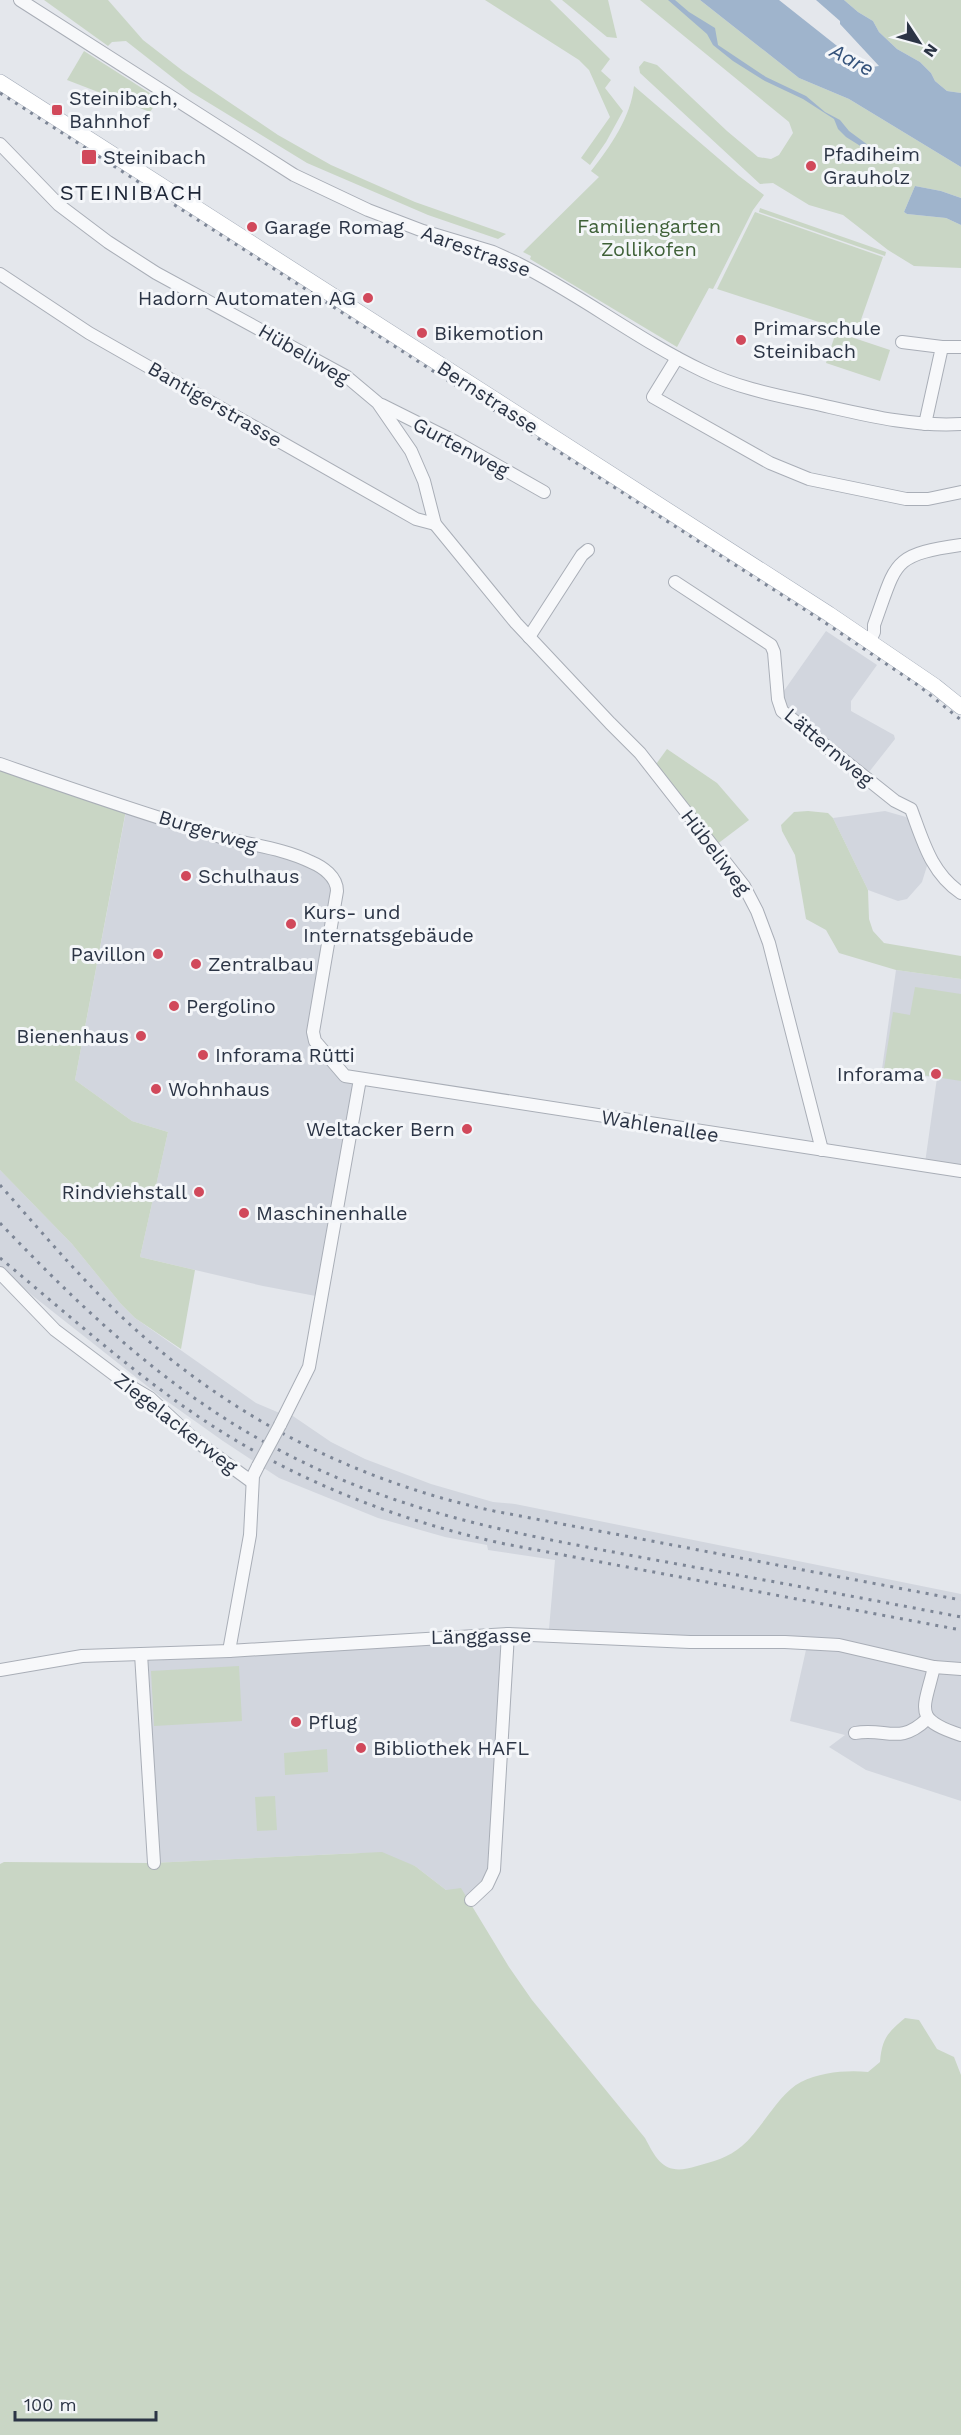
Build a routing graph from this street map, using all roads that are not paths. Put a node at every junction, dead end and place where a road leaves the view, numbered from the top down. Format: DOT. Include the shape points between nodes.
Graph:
graph roads {
  1 [pos="20,0"];
  2 [pos="0,76"];
  3 [pos="7,86"];
  4 [pos="0,144"];
  5 [pos="0,274"];
  6 [pos="902,342"];
  7 [pos="942,347"];
  8 [pos="961,347"];
  9 [pos="677,358"];
  10 [pos="378,403"];
  11 [pos="925,424"];
  12 [pos="961,424"];
  13 [pos="544,492"];
  14 [pos="961,492"];
  15 [pos="435,524"];
  16 [pos="961,545"];
  17 [pos="588,549"];
  18 [pos="675,582"];
  19 [pos="529,638"];
  20 [pos="870,641"];
  21 [pos="961,707"];
  22 [pos="0,764"];
  23 [pos="961,893"];
  24 [pos="360,1079"];
  25 [pos="822,1150"];
  26 [pos="961,1171"];
  27 [pos="0,1273"];
  28 [pos="252,1482"];
  29 [pos="508,1634"];
  30 [pos="229,1651"];
  31 [pos="141,1654"];
  32 [pos="934,1667"];
  33 [pos="961,1669"];
  34 [pos="0,1670"];
  35 [pos="927,1719"];
  36 [pos="855,1733"];
  37 [pos="961,1735"];
  38 [pos="154,1863"];
  39 [pos="471,1900"];
  1 -- 9 [label="street, Aarestrasse" via="294,175 368,210 517,263"];
  2 -- 3 [label="main road, Bernstrasse"];
  3 -- 20 [label="main road, Bernstrasse"];
  4 -- 10 [label="street, Hübeliweg" via="59,204 108,243 347,377"];
  5 -- 15 [label="street, Bantigerstrasse" via="89,333 416,519"];
  6 -- 7 [label="street"];
  7 -- 8 [label="street"];
  7 -- 11 [label="street"];
  9 -- 11 [label="street, Aarestrasse" via="741,387"];
  9 -- 14 [label="street" via="653,397 770,464 802,476 906,499"];
  10 -- 13 [label="street, Gurtenweg"];
  10 -- 15 [label="street, Hübeliweg" via="411,451"];
  11 -- 12 [label="street, Aarestrasse"];
  15 -- 19 [label="street, Hübeliweg"];
  16 -- 20 [label="street" via="904,558 896,567"];
  17 -- 19 [label="street"];
  18 -- 23 [label="street, Lätternweg" via="771,645 782,711 895,801 911,809 933,864"];
  19 -- 25 [label="street, Hübeliweg" via="640,753 744,886 769,943"];
  20 -- 21 [label="main road, Bernstrasse"];
  22 -- 24 [label="street, Burgerweg" via="189,827 294,855 324,870 337,887 314,1037 339,1072"];
  24 -- 25 [label="street, Wahlenallee"];
  24 -- 28 [label="street, bridge" via="309,1367"];
  25 -- 26 [label="street, Wahlenallee"];
  27 -- 28 [label="street, Ziegelackerweg" via="55,1330 150,1398 196,1441"];
  28 -- 30 [label="street, Ziegelackerweg" via="249,1535"];
  29 -- 30 [label="street, Länggasse"];
  29 -- 32 [label="street, Länggasse" via="839,1645"];
  29 -- 39 [label="street" via="494,1870 487,1885"];
  30 -- 31 [label="street, Länggasse"];
  31 -- 34 [label="street, Länggasse" via="82,1656"];
  31 -- 38 [label="street"];
  32 -- 33 [label="street, Länggasse"];
  32 -- 35 [label="street" via="924,1708"];
  35 -- 36 [label="street" via="898,1735"];
  35 -- 37 [label="street"];
}
